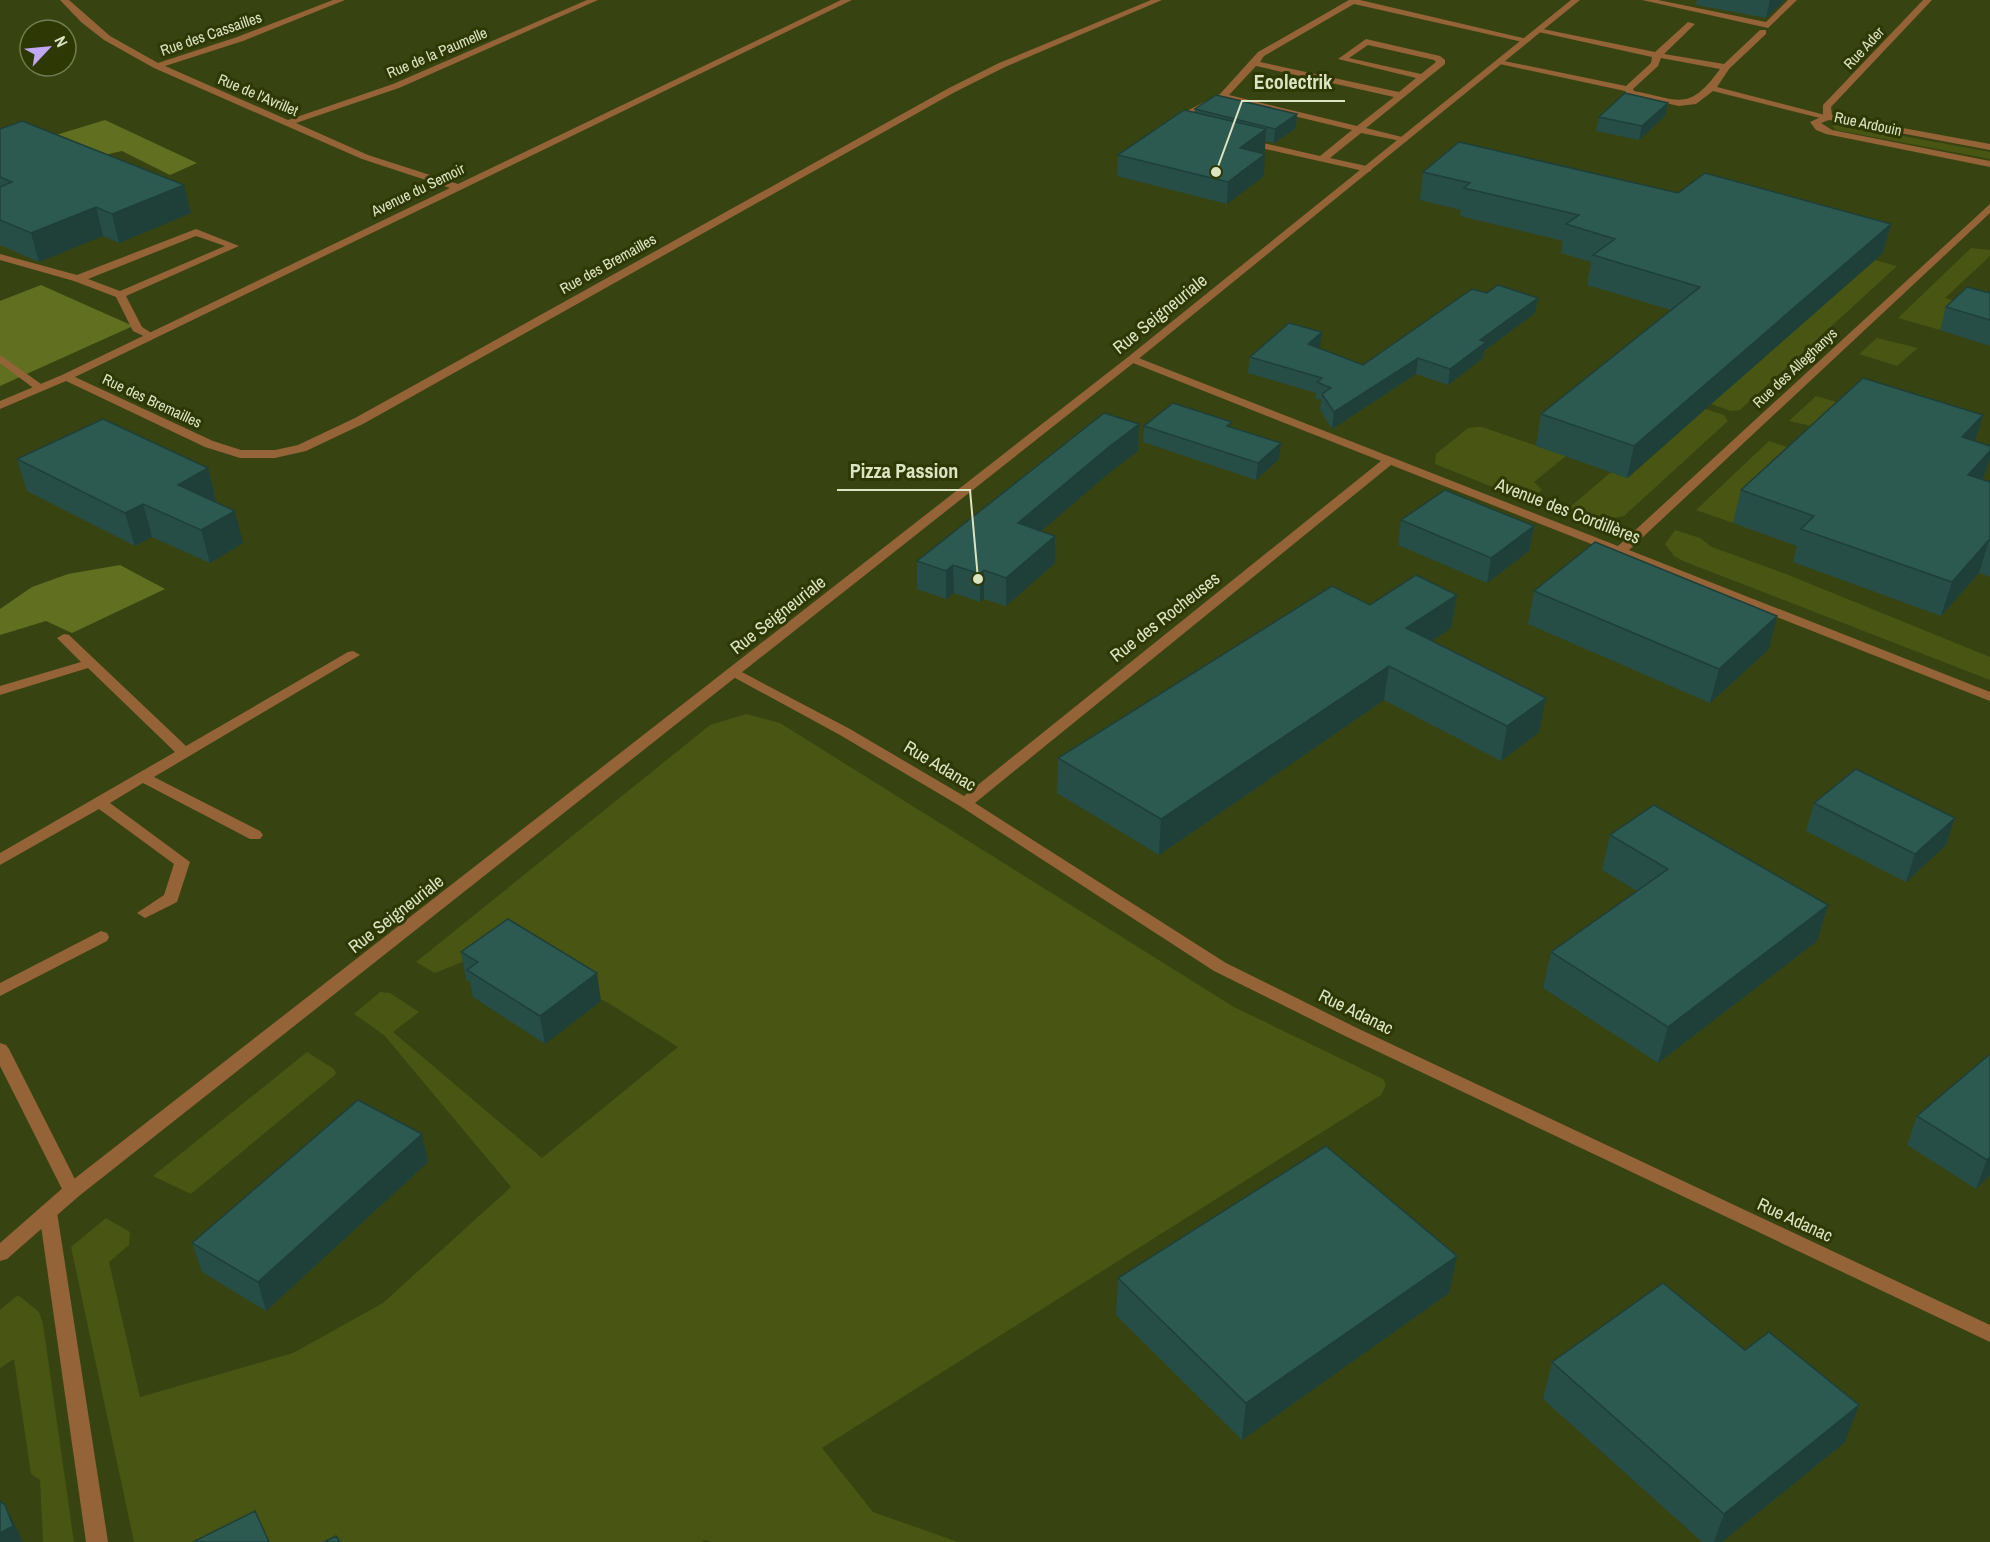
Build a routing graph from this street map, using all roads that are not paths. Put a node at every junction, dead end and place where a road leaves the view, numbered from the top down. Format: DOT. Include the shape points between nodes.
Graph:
graph roads {
  1 [pos="64,0"];
  2 [pos="341,0"];
  3 [pos="594,0"];
  4 [pos="848,0"];
  5 [pos="1158,0"];
  6 [pos="1576,0"];
  7 [pos="1646,0"];
  8 [pos="1793,0"];
  9 [pos="1928,0"];
  10 [pos="1682,3"];
  11 [pos="1691,24"];
  12 [pos="1763,32"];
  13 [pos="1533,35"];
  14 [pos="1658,55"];
  15 [pos="1254,63"];
  16 [pos="1499,63"];
  17 [pos="157,66"];
  18 [pos="1726,67"];
  19 [pos="1422,77"];
  20 [pos="1711,88"];
  21 [pos="1628,89"];
  22 [pos="1399,95"];
  23 [pos="1223,96"];
  24 [pos="1828,117"];
  25 [pos="287,123"];
  26 [pos="1189,127"];
  27 [pos="1361,129"];
  28 [pos="1233,138"];
  29 [pos="1403,140"];
  30 [pos="1990,147"];
  31 [pos="1321,160"];
  32 [pos="1990,164"];
  33 [pos="1368,169"];
  34 [pos="456,187"];
  35 [pos="1990,207"];
  36 [pos="0,257"];
  37 [pos="78,279"];
  38 [pos="120,295"];
  39 [pos="150,336"];
  40 [pos="0,358"];
  41 [pos="1132,359"];
  42 [pos="66,377"];
  43 [pos="40,388"];
  44 [pos="0,405"];
  45 [pos="1389,461"];
  46 [pos="1620,551"];
  47 [pos="64,638"];
  48 [pos="353,655"];
  49 [pos="90,663"];
  50 [pos="733,673"];
  51 [pos="0,691"];
  52 [pos="1990,698"];
  53 [pos="185,753"];
  54 [pos="143,777"];
  55 [pos="99,802"];
  56 [pos="965,803"];
  57 [pos="255,835"];
  58 [pos="0,860"];
  59 [pos="145,913"];
  60 [pos="101,938"];
  61 [pos="0,990"];
  62 [pos="0,1049"];
  63 [pos="72,1191"];
  64 [pos="48,1212"];
  65 [pos="0,1254"];
  66 [pos="1990,1334"];
  67 [pos="97,1542"];
  1 -- 17 [label="street, Rue de l'Avrillet" via="88,24 128,52"];
  2 -- 17 [label="street, Rue des Cassailles"];
  3 -- 25 [label="street, Rue de la Paumelle" via="396,86"];
  4 -- 34 [label="street, Avenue du Semoir"];
  5 -- 42 [label="street, Rue des Bremailles" via="952,90 350,425 302,448 275,454 240,454 209,444"];
  6 -- 13 [label="street, Rue Seigneuriale"];
  7 -- 10 [label="street"];
  8 -- 10 [label="street" via="1768,25"];
  9 -- 24 [label="street, Rue Ader" via="1826,107"];
  11 -- 14 [label="street"];
  12 -- 18 [label="street"];
  13 -- 14 [label="street"];
  13 -- 15 [label="street" via="1353,2 1261,54"];
  13 -- 16 [label="street, Rue Seigneuriale"];
  14 -- 18 [label="street"];
  14 -- 21 [label="street" via="1655,64"];
  15 -- 22 [label="street"];
  15 -- 23 [label="street"];
  16 -- 21 [label="street"];
  16 -- 29 [label="street, Rue Seigneuriale"];
  17 -- 25 [label="street, Rue de l'Avrillet"];
  18 -- 20 [label="street"];
  19 -- 19 [label="street" via="1442,62 1366,42 1342,59"];
  19 -- 22 [label="street"];
  20 -- 21 [label="street" via="1693,102 1679,103 1631,93"];
  20 -- 24 [label="street"];
  22 -- 27 [label="street"];
  23 -- 26 [label="street" via="1178,119 1178,125"];
  23 -- 27 [label="street"];
  24 -- 30 [label="street, Rue Ardouin"];
  24 -- 32 [label="street, Rue Ardouin" via="1815,124 1829,132"];
  25 -- 34 [label="street, Rue de l'Avrillet" via="365,157"];
  27 -- 29 [label="street"];
  27 -- 31 [label="street"];
  28 -- 31 [label="street"];
  29 -- 33 [label="street, Rue Seigneuriale"];
  31 -- 33 [label="street"];
  33 -- 41 [label="street, Rue Seigneuriale"];
  34 -- 39 [label="street, Avenue du Semoir"];
  35 -- 46 [label="street, Rue des Alleghanys"];
  36 -- 37 [label="street"];
  37 -- 38 [label="street"];
  37 -- 38 [label="street" via="196,232 234,246"];
  38 -- 39 [label="street" via="137,329"];
  39 -- 42 [label="street, Avenue du Semoir"];
  40 -- 43 [label="street"];
  41 -- 45 [label="street, Avenue des Cordillères"];
  41 -- 50 [label="street, Rue Seigneuriale"];
  42 -- 43 [label="street, Avenue du Semoir"];
  43 -- 44 [label="street, Avenue du Semoir"];
  45 -- 46 [label="street, Avenue des Cordillères"];
  45 -- 56 [label="street, Rue des Rocheuses"];
  46 -- 52 [label="street, Avenue des Cordillères"];
  47 -- 49 [label="street"];
  48 -- 53 [label="street"];
  49 -- 51 [label="street"];
  49 -- 53 [label="street"];
  50 -- 56 [label="street, Rue Adanac" via="845,732"];
  50 -- 63 [label="street, Rue Seigneuriale"];
  53 -- 54 [label="street"];
  54 -- 55 [label="street"];
  54 -- 57 [label="street"];
  55 -- 58 [label="street"];
  55 -- 59 [label="street" via="182,862 171,898"];
  56 -- 66 [label="street, Rue Adanac" via="1220,967"];
  60 -- 61 [label="street"];
  62 -- 63 [label="street"];
  63 -- 64 [label="street, Rue Seigneuriale"];
  64 -- 65 [label="street, Rue Seigneuriale"];
  64 -- 67 [label="street"];
}
